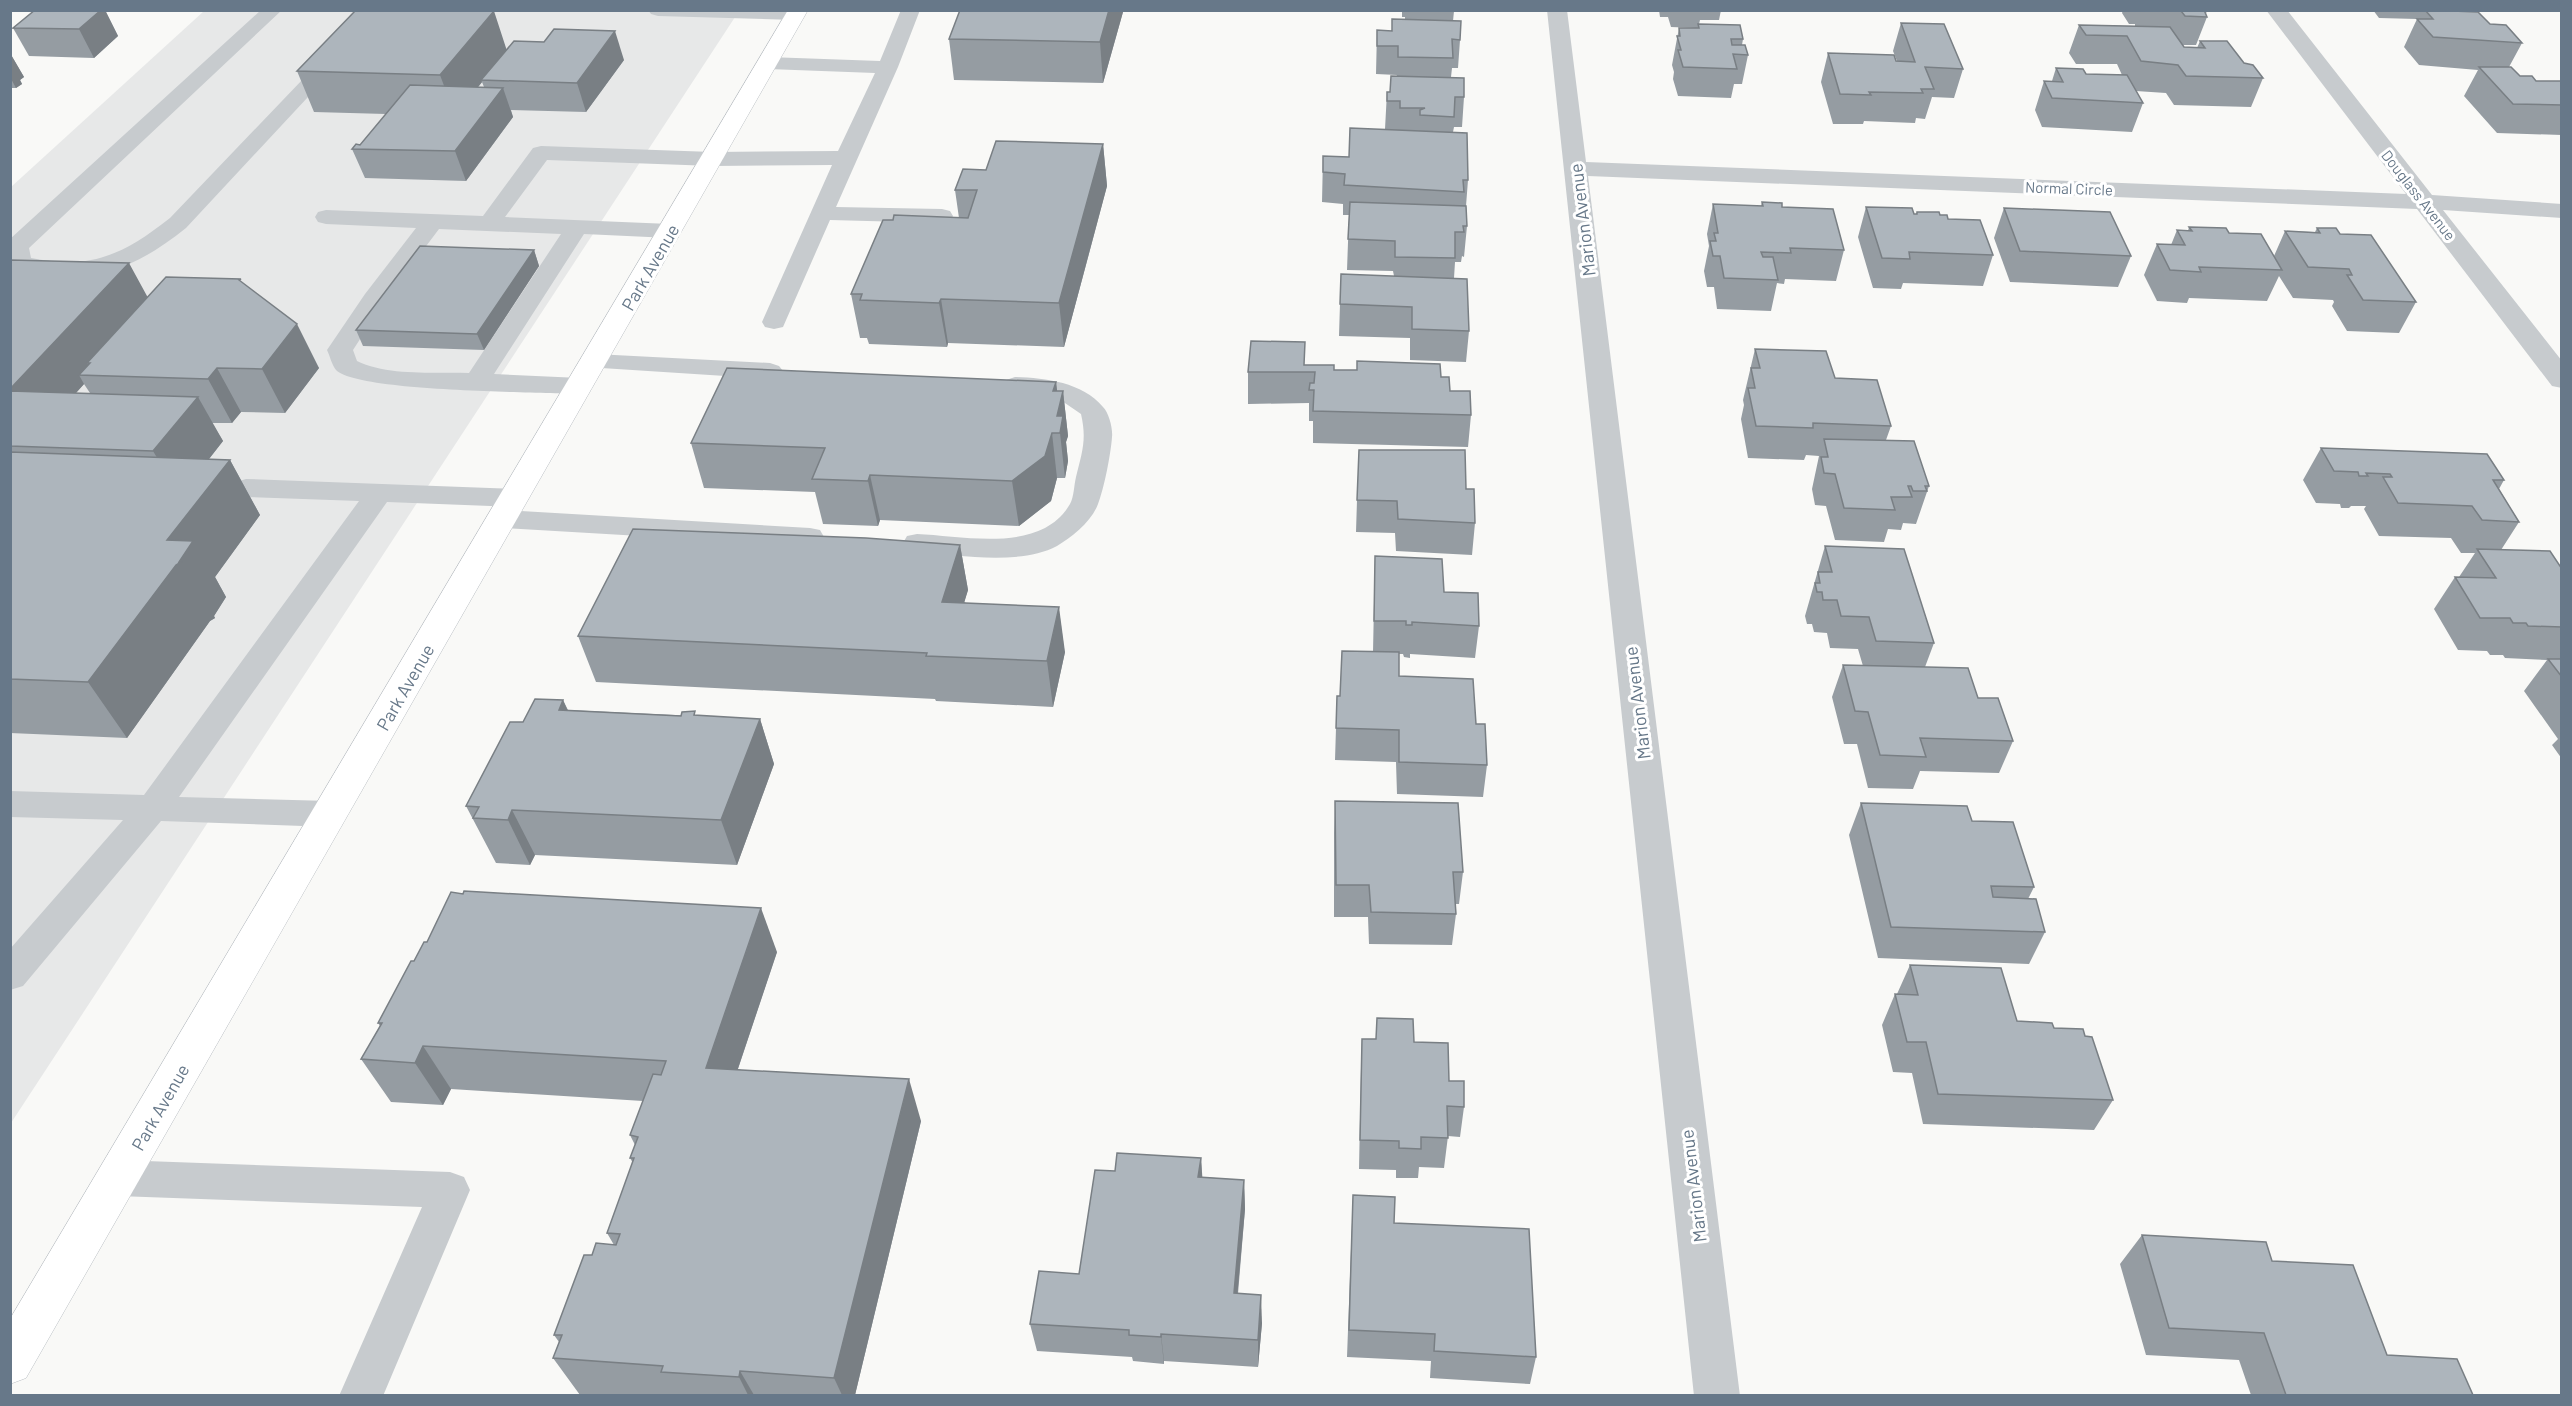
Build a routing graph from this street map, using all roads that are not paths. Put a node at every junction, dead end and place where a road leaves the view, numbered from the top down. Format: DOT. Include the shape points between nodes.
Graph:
graph roads {
  1 [pos="273,10"];
  2 [pos="380,10"];
  3 [pos="658,10"];
  4 [pos="911,10"];
  5 [pos="1557,10"];
  6 [pos="2276,10"];
  7 [pos="797,12"];
  8 [pos="768,63"];
  9 [pos="888,67"];
  10 [pos="846,158"];
  11 [pos="712,159"];
  12 [pos="1576,169"];
  13 [pos="2424,202"];
  14 [pos="2562,211"];
  15 [pos="821,213"];
  16 [pos="942,216"];
  17 [pos="326,217"];
  18 [pos="433,221"];
  19 [pos="489,224"];
  20 [pos="577,227"];
  21 [pos="670,231"];
  22 [pos="774,322"];
  23 [pos="795,372"];
  24 [pos="587,374"];
  25 [pos="477,381"];
  26 [pos="2562,381"];
  27 [pos="995,383"];
  28 [pos="246,488"];
  29 [pos="379,493"];
  30 [pos="508,509"];
  31 [pos="836,538"];
  32 [pos="896,542"];
  33 [pos="10,804"];
  34 [pos="153,808"];
  35 [pos="331,814"];
  36 [pos="10,975"];
  37 [pos="118,1178"];
  38 [pos="10,1362"];
  39 [pos="361,1395"];
  40 [pos="1717,1395"];
  1 -- 2 [label="lane" via="17,246 20,263 45,269 88,270 122,262 156,242"];
  3 -- 7 [label="street"];
  4 -- 9 [label="lane"];
  5 -- 12 [label="street, Marion Avenue"];
  6 -- 13 [label="street, Douglass Avenue"];
  7 -- 8 [label="main road, Park Avenue"];
  8 -- 9 [label="lane"];
  8 -- 11 [label="main road, Park Avenue"];
  9 -- 10 [label="lane"];
  10 -- 11 [label="lane"];
  10 -- 15 [label="lane"];
  11 -- 19 [label="lane" via="541,153"];
  11 -- 21 [label="main road, Park Avenue"];
  12 -- 13 [label="street, Normal Circle"];
  12 -- 40 [label="street, Marion Avenue"];
  13 -- 14 [label="street, Normal Circle"];
  13 -- 26 [label="street, Douglass Avenue"];
  15 -- 16 [label="lane"];
  15 -- 22 [label="lane"];
  17 -- 18 [label="lane"];
  18 -- 19 [label="lane"];
  18 -- 25 [label="lane" via="386,299 340,350 345,365 362,373"];
  19 -- 20 [label="lane"];
  20 -- 21 [label="lane"];
  20 -- 25 [label="lane" via="520,304"];
  21 -- 24 [label="main road, Park Avenue"];
  23 -- 24 [label="lane"];
  24 -- 25 [label="lane"];
  24 -- 30 [label="main road, Park Avenue"];
  27 -- 32 [label="lane" via="1042,386 1071,395 1093,411 1100,435 1084,505 1066,526 1045,540 1015,548"];
  28 -- 29 [label="lane"];
  29 -- 30 [label="lane"];
  29 -- 34 [label="lane"];
  30 -- 31 [label="lane"];
  30 -- 35 [label="main road, Park Avenue"];
  33 -- 34 [label="lane"];
  34 -- 35 [label="lane"];
  34 -- 36 [label="lane"];
  35 -- 37 [label="main road, Park Avenue"];
  37 -- 38 [label="main road, Park Avenue"];
  37 -- 39 [label="lane" via="450,1190"];
}
